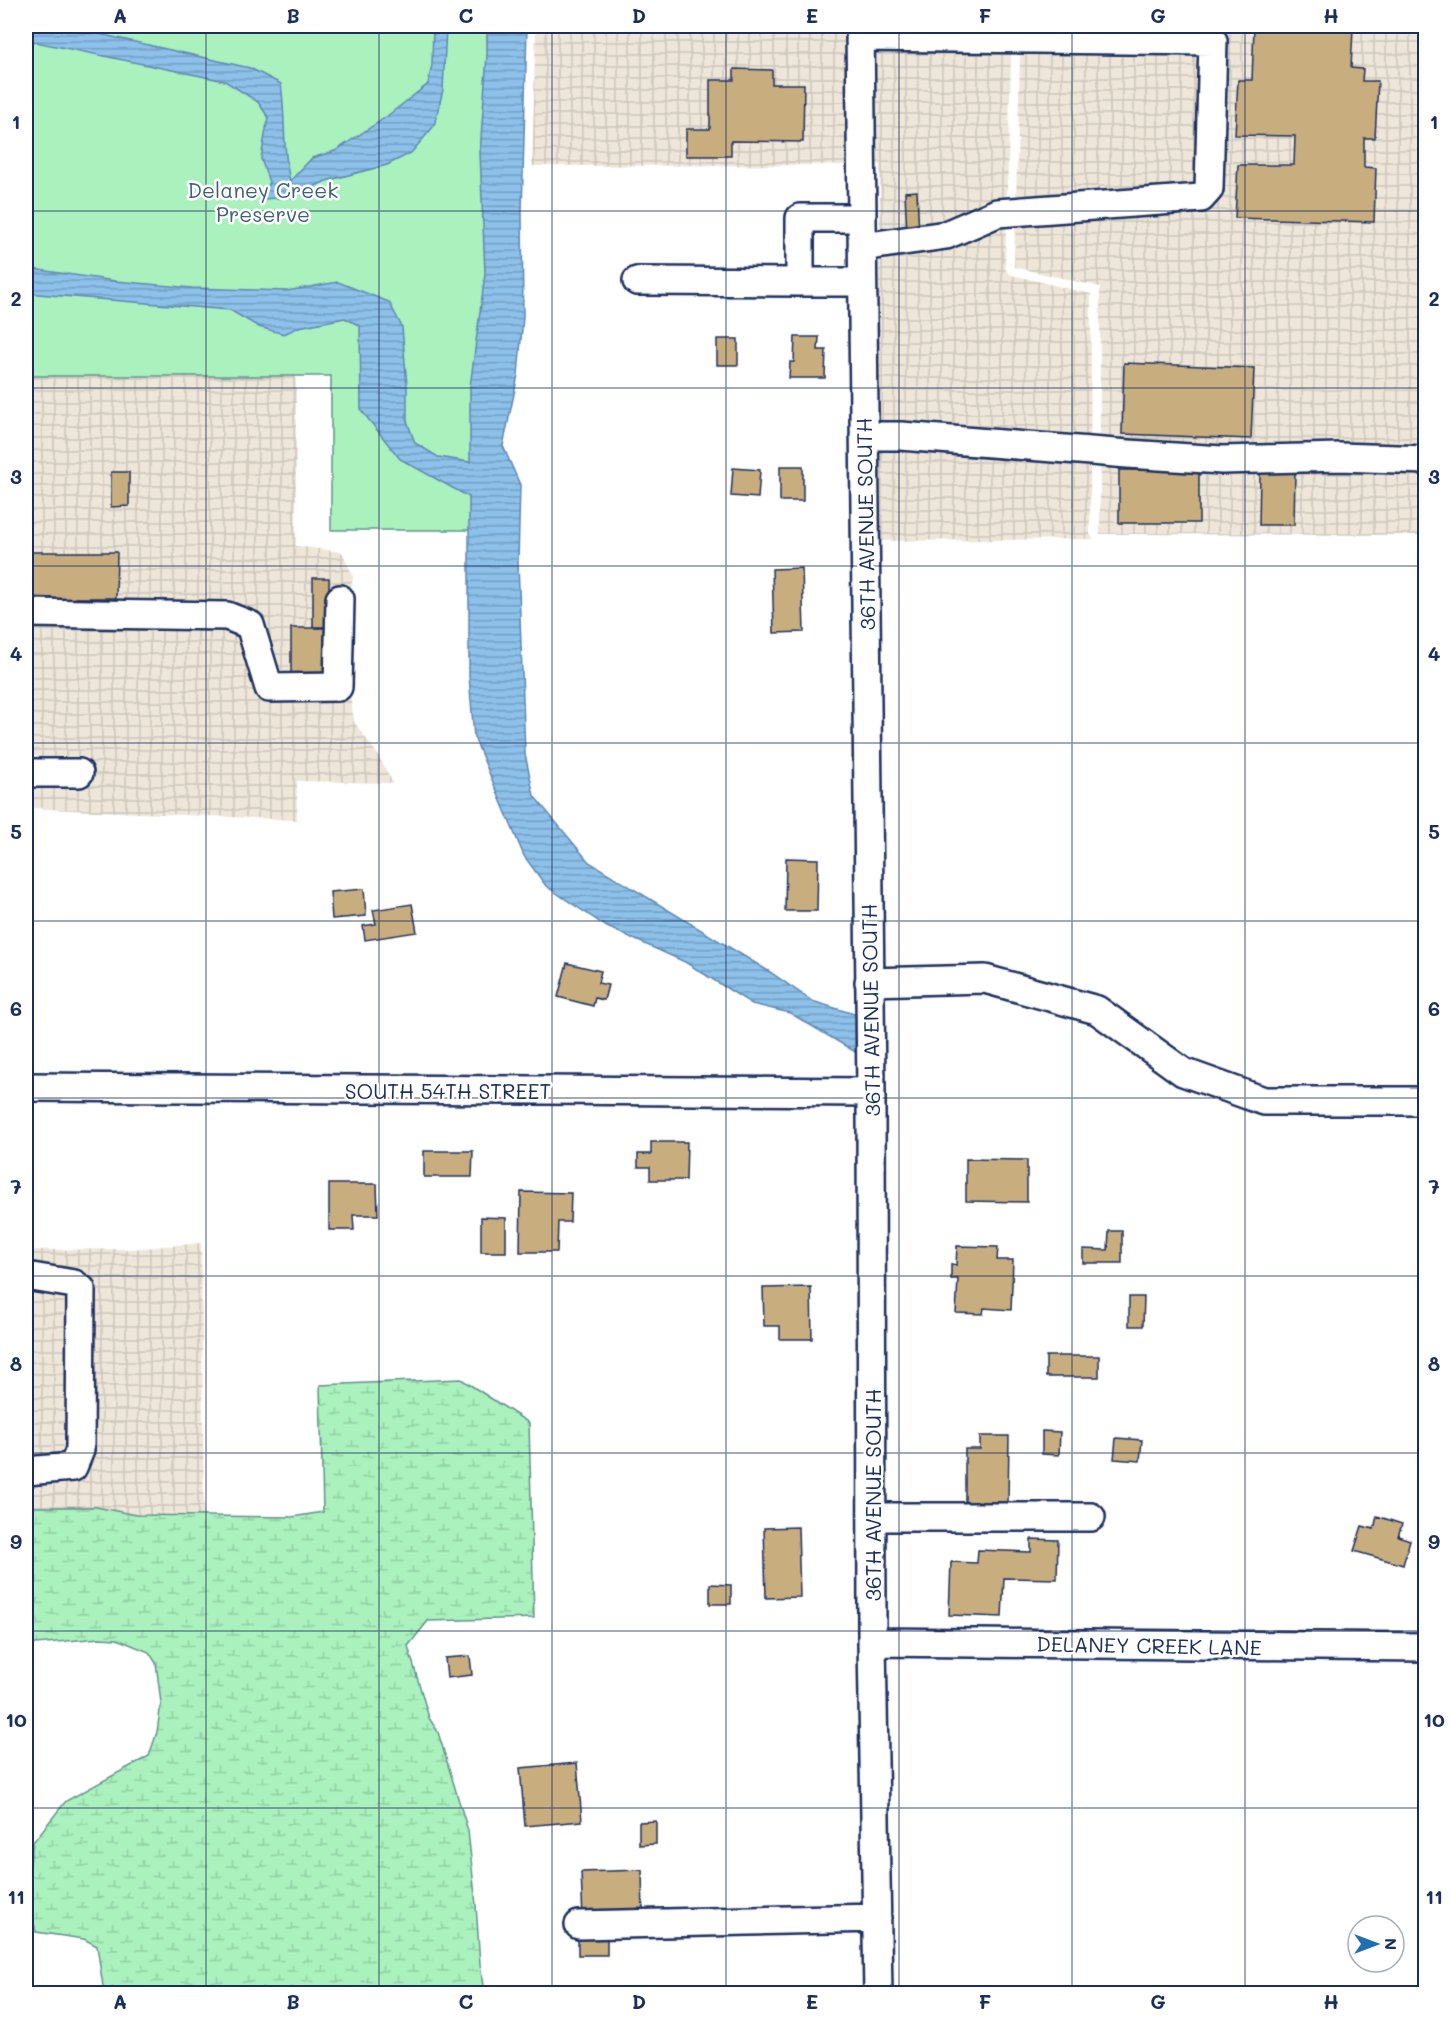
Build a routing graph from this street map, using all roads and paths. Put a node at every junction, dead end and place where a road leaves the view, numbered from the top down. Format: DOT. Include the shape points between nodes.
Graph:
graph roads {
  1 [pos="860,31"];
  2 [pos="862,218"];
  3 [pos="862,247"];
  4 [pos="637,281"];
  5 [pos="800,282"];
  6 [pos="862,282"];
  7 [pos="864,436"];
  8 [pos="1425,460"];
  9 [pos="340,599"];
  10 [pos="26,613"];
  11 [pos="26,773"];
  12 [pos="79,773"];
  13 [pos="869,982"];
  14 [pos="26,1087"];
  15 [pos="871,1092"];
  16 [pos="1425,1101"];
  17 [pos="26,1276"];
  18 [pos="26,1471"];
  19 [pos="872,1517"];
  20 [pos="1091,1517"];
  21 [pos="872,1642"];
  22 [pos="1425,1647"];
  23 [pos="877,1918"];
  24 [pos="579,1925"];
  25 [pos="878,1994"];
  1 -- 2 [label="street, 36TH AVENUE SOUTH"];
  1 -- 3 [label="street" via="1213,41 1209,189 1201,198 997,213 946,235"];
  2 -- 3 [label="street, 36TH AVENUE SOUTH"];
  2 -- 5 [label="street" via="800,218"];
  3 -- 6 [label="street, 36TH AVENUE SOUTH"];
  4 -- 5 [label="street"];
  5 -- 6 [label="street"];
  6 -- 7 [label="street, 36TH AVENUE SOUTH"];
  7 -- 8 [label="street" via="1222,460"];
  7 -- 13 [label="street, 36TH AVENUE SOUTH"];
  9 -- 10 [label="street" via="339,687 269,688 250,625 227,616"];
  11 -- 12 [label="street"];
  13 -- 15 [label="street, 36TH AVENUE SOUTH"];
  13 -- 16 [label="street" via="985,979 1097,1010 1183,1072 1264,1101"];
  14 -- 15 [label="street, SOUTH 54TH STREET"];
  15 -- 19 [label="street, 36TH AVENUE SOUTH"];
  17 -- 18 [label="street" via="74,1284 81,1289 80,1450 73,1467"];
  19 -- 20 [label="street"];
  19 -- 21 [label="street, 36TH AVENUE SOUTH"];
  21 -- 22 [label="street, DELANEY CREEK LANE"];
  21 -- 23 [label="street, 36TH AVENUE SOUTH"];
  23 -- 24 [label="street"];
  23 -- 25 [label="street, 36TH AVENUE SOUTH"];
}
